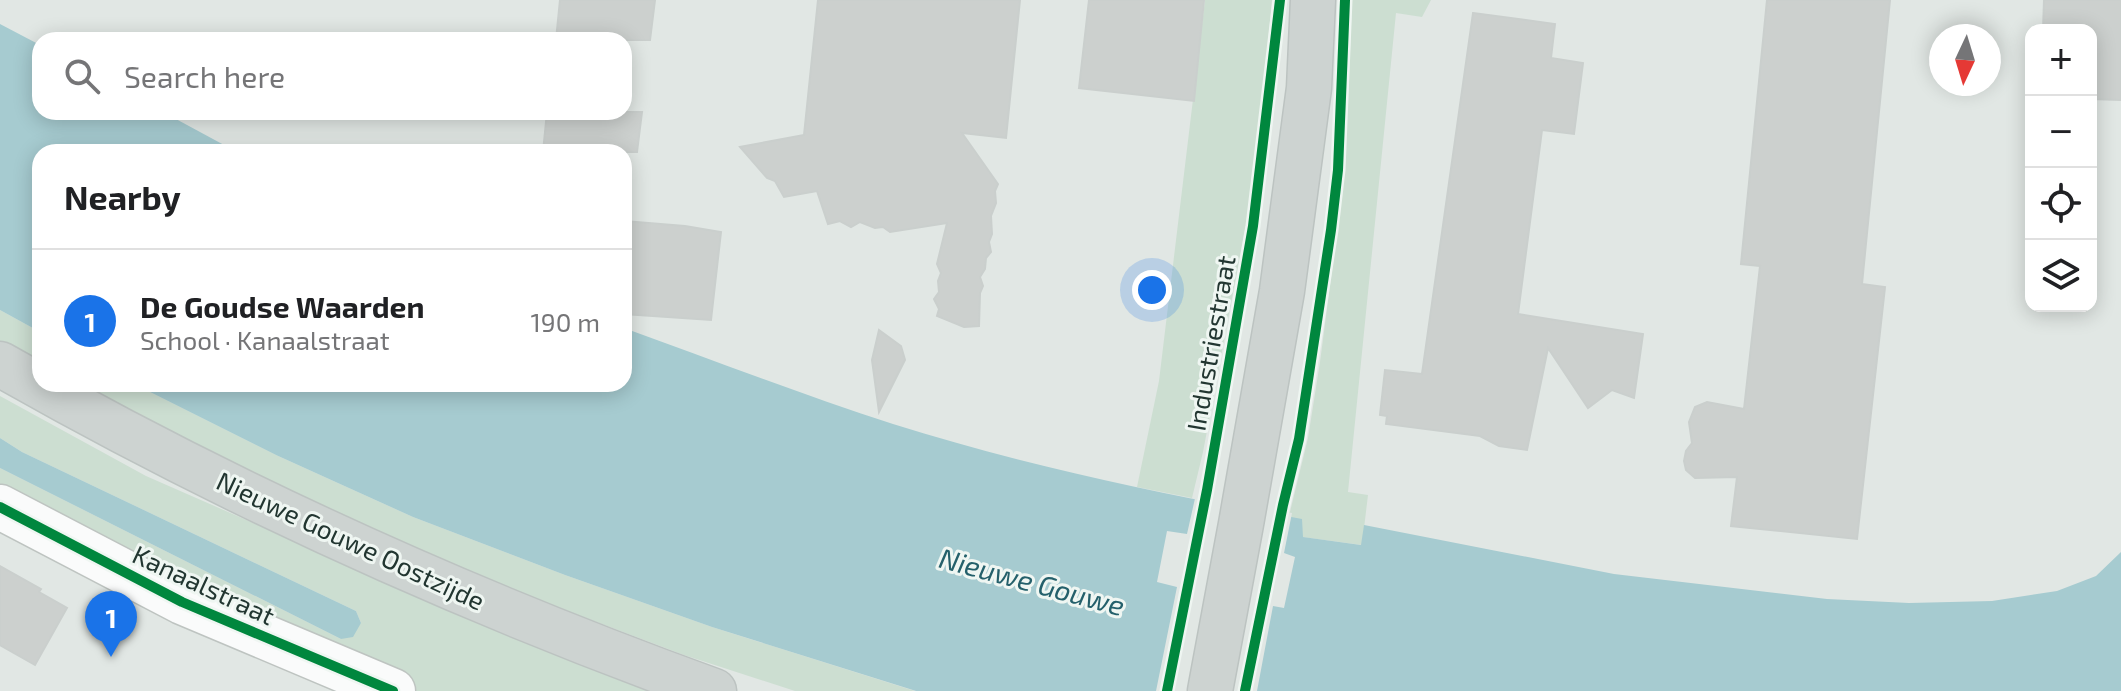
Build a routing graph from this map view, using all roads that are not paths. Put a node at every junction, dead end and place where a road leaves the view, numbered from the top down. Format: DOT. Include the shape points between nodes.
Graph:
graph roads {
  1 [pos="1313,0"];
  2 [pos="0,364"];
  3 [pos="32,382"];
  4 [pos="49,392"];
  5 [pos="0,507"];
  6 [pos="393,691"];
  7 [pos="714,691"];
  8 [pos="1210,691"];
  1 -- 8 [label="main road" via="1309,88 1282,291"];
  2 -- 3 [label="main road, Nieuwe Gouwe Oostzijde"];
  4 -- 7 [label="main road, Nieuwe Gouwe Oostzijde" via="265,504 460,592"];
  5 -- 6 [label="street, Kanaalstraat" via="182,602"];
}
